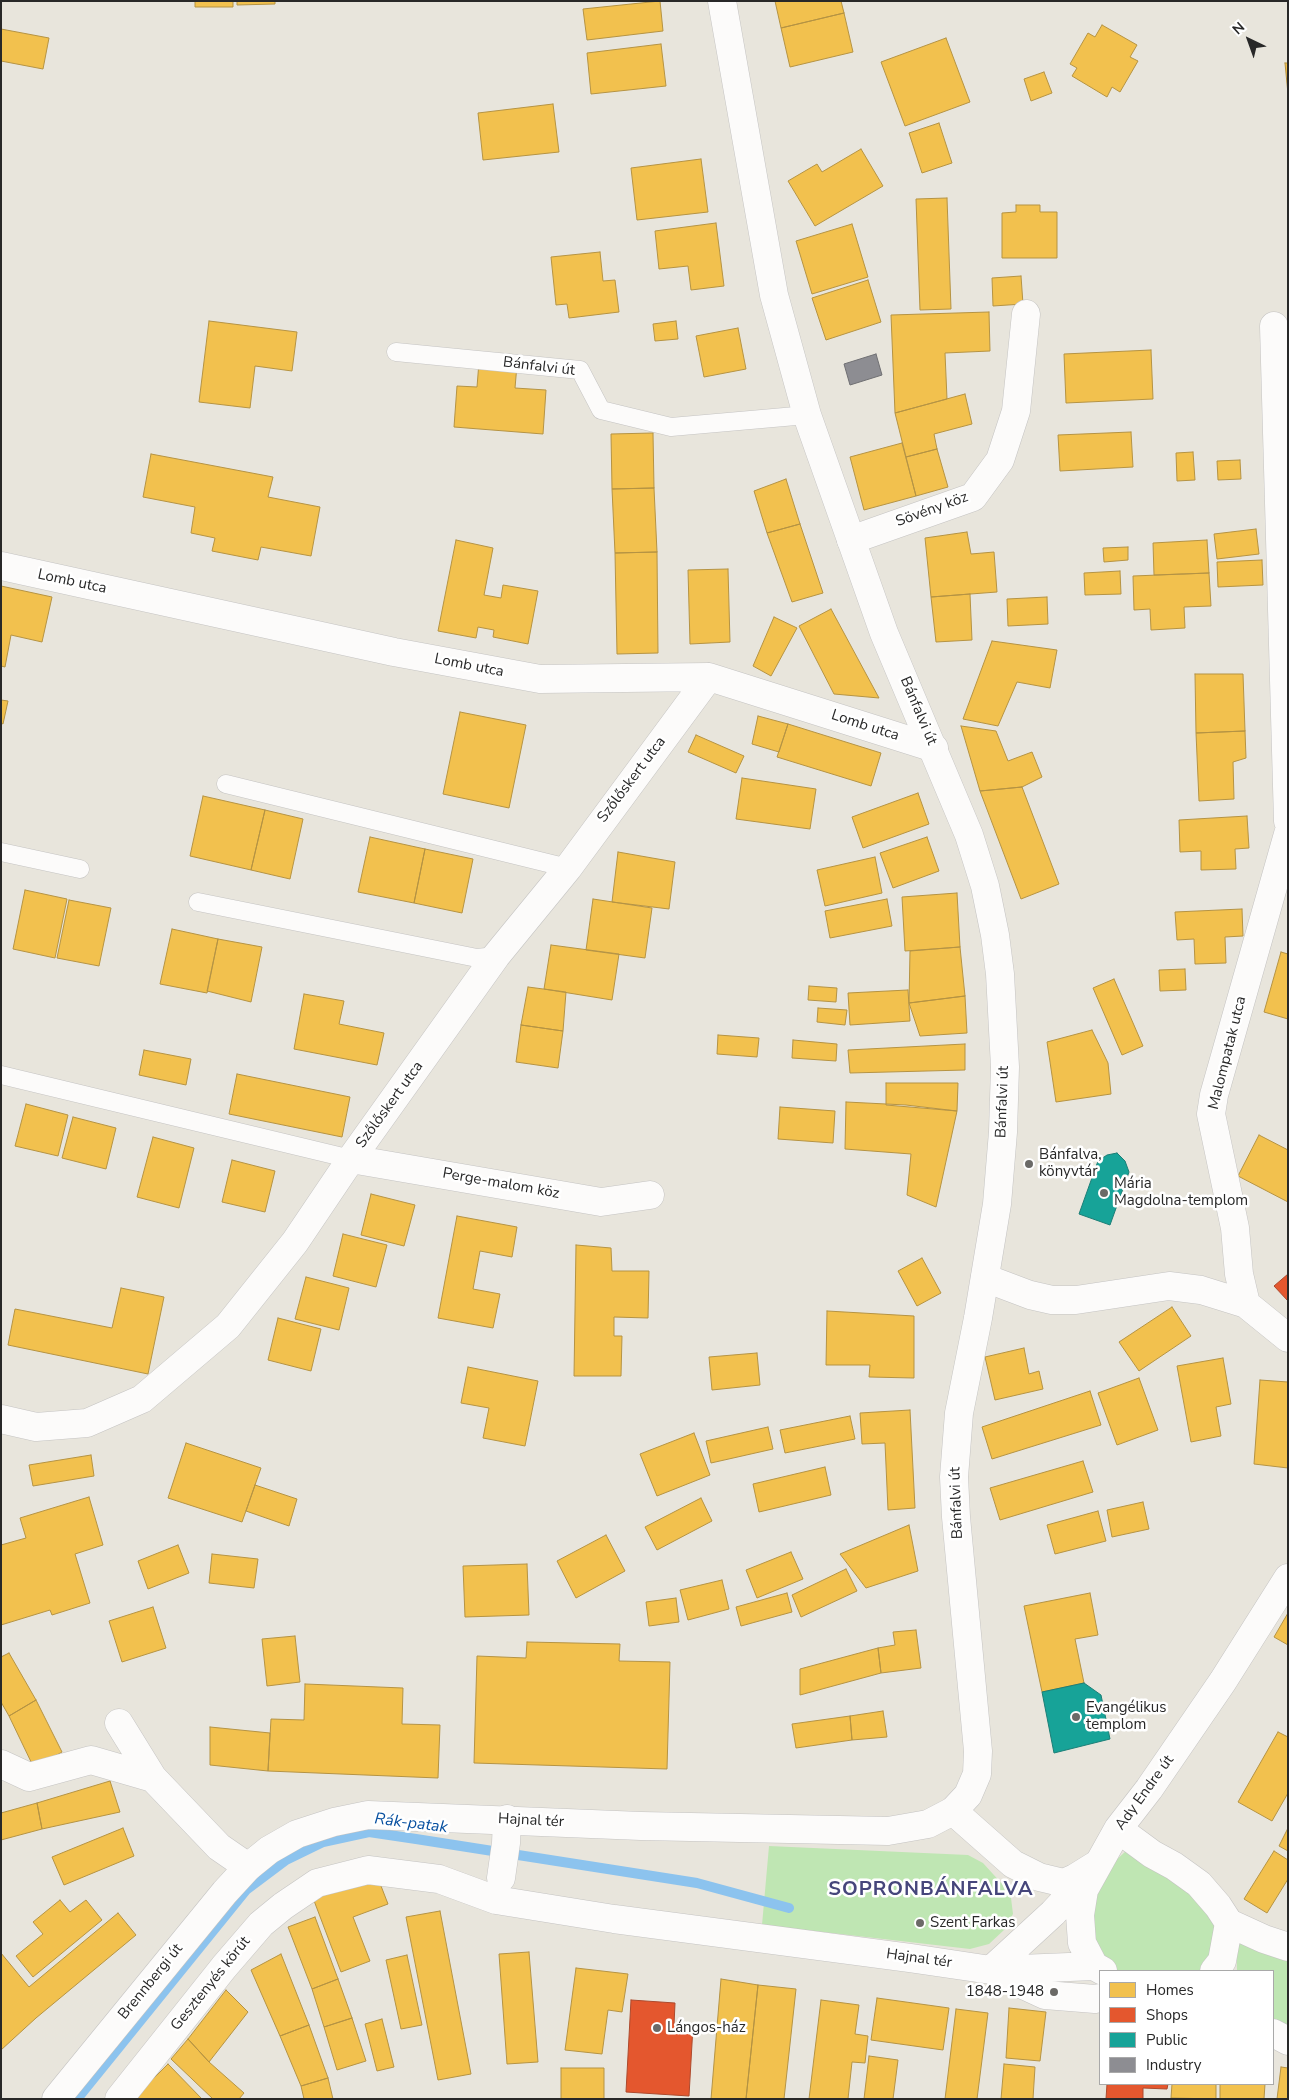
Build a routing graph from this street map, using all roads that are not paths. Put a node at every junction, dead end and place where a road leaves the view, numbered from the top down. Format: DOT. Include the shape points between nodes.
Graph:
graph roads {
  1 [pos="722,1"];
  2 [pos="1026,314"];
  3 [pos="1274,326"];
  4 [pos="396,352"];
  5 [pos="807,415"];
  6 [pos="851,540"];
  7 [pos="1,566"];
  8 [pos="709,677"];
  9 [pos="934,748"];
  10 [pos="226,784"];
  11 [pos="1288,821"];
  12 [pos="1288,834"];
  13 [pos="1,852"];
  14 [pos="568,868"];
  15 [pos="80,869"];
  16 [pos="198,902"];
  17 [pos="496,956"];
  18 [pos="2,1075"];
  19 [pos="351,1159"];
  20 [pos="650,1195"];
  21 [pos="985,1278"];
  22 [pos="1246,1304"];
  23 [pos="1288,1338"];
  24 [pos="1,1419"];
  25 [pos="1288,1578"];
  26 [pos="119,1723"];
  27 [pos="1,1764"];
  28 [pos="153,1778"];
  29 [pos="953,1811"];
  30 [pos="1118,1829"];
  31 [pos="506,1831"];
  32 [pos="1013,1864"];
  33 [pos="1096,1865"];
  34 [pos="248,1867"];
  35 [pos="317,1883"];
  36 [pos="499,1887"];
  37 [pos="1053,1913"];
  38 [pos="1229,1923"];
  39 [pos="1288,1947"];
  40 [pos="1093,1960"];
  41 [pos="991,1970"];
  42 [pos="1215,1970"];
  43 [pos="1099,1998"];
  44 [pos="1274,2033"];
  45 [pos="1288,2040"];
  46 [pos="56,2099"];
  47 [pos="119,2099"];
  1 -- 5 [label="street, Bánfalvi út" via="774,296"];
  2 -- 6 [label="street, Sövény köz" via="1016,411 1000,460 973,497"];
  3 -- 11 [label="street"];
  4 -- 5 [label="lane, Bánfalvi út" via="580,370 601,410 671,427"];
  5 -- 6 [label="street, Bánfalvi út"];
  6 -- 9 [label="street, Bánfalvi út" via="884,633"];
  7 -- 8 [label="street, Lomb utca" via="394,652 540,680"];
  8 -- 9 [label="street, Lomb utca"];
  8 -- 14 [label="street, Szőlőskert utca"];
  9 -- 21 [label="street, Bánfalvi út" via="969,835 985,886 1000,974 1005,1067 1003,1132"];
  10 -- 14 [label="lane"];
  12 -- 22 [label="street, Malompatak utca" via="1211,1114"];
  13 -- 15 [label="lane"];
  14 -- 17 [label="street, Szőlőskert utca"];
  16 -- 17 [label="lane" via="477,958"];
  17 -- 19 [label="street, Szőlőskert utca"];
  18 -- 19 [label="lane"];
  19 -- 20 [label="street, Perge-malom köz" via="602,1202"];
  19 -- 24 [label="street, Szőlőskert utca" via="295,1242 228,1326 142,1399 87,1423 36,1427"];
  21 -- 22 [label="street" via="1052,1300 1076,1300 1169,1286 1201,1290"];
  21 -- 29 [label="street, Bánfalvi út" via="959,1413 954,1477 978,1751 977,1774 968,1795"];
  22 -- 23 [label="street"];
  25 -- 30 [label="street, Ady Endre út" via="1223,1681"];
  26 -- 28 [label="street"];
  27 -- 28 [label="street" via="29,1777 91,1760"];
  28 -- 34 [label="street" via="219,1847"];
  29 -- 31 [label="street, Hajnal tér" via="928,1824 874,1832 642,1826"];
  29 -- 32 [label="street, Ady Endre út"];
  30 -- 33 [label="street, Ady Endre út"];
  30 -- 38 [label="street" via="1199,1884"];
  31 -- 34 [label="street, Hajnal tér" via="368,1815 296,1834"];
  31 -- 36 [label="street"];
  32 -- 33 [label="street, Ady Endre út" via="1039,1877 1064,1883"];
  32 -- 37 [label="street"];
  33 -- 37 [label="street"];
  33 -- 40 [label="street" via="1081,1904"];
  34 -- 46 [label="street, Brennbergi út"];
  35 -- 36 [label="street, Hajnal tér" via="368,1870"];
  35 -- 47 [label="street, Gesztenyés körút" via="261,1924"];
  36 -- 41 [label="street, Hajnal tér" via="614,1919"];
  37 -- 40 [label="street"];
  37 -- 41 [label="street"];
  38 -- 39 [label="street"];
  38 -- 42 [label="street" via="1222,1960"];
  40 -- 41 [label="street"];
  41 -- 43 [label="street, Hajnal tér" via="1045,1995"];
  44 -- 45 [label="street"];
}
